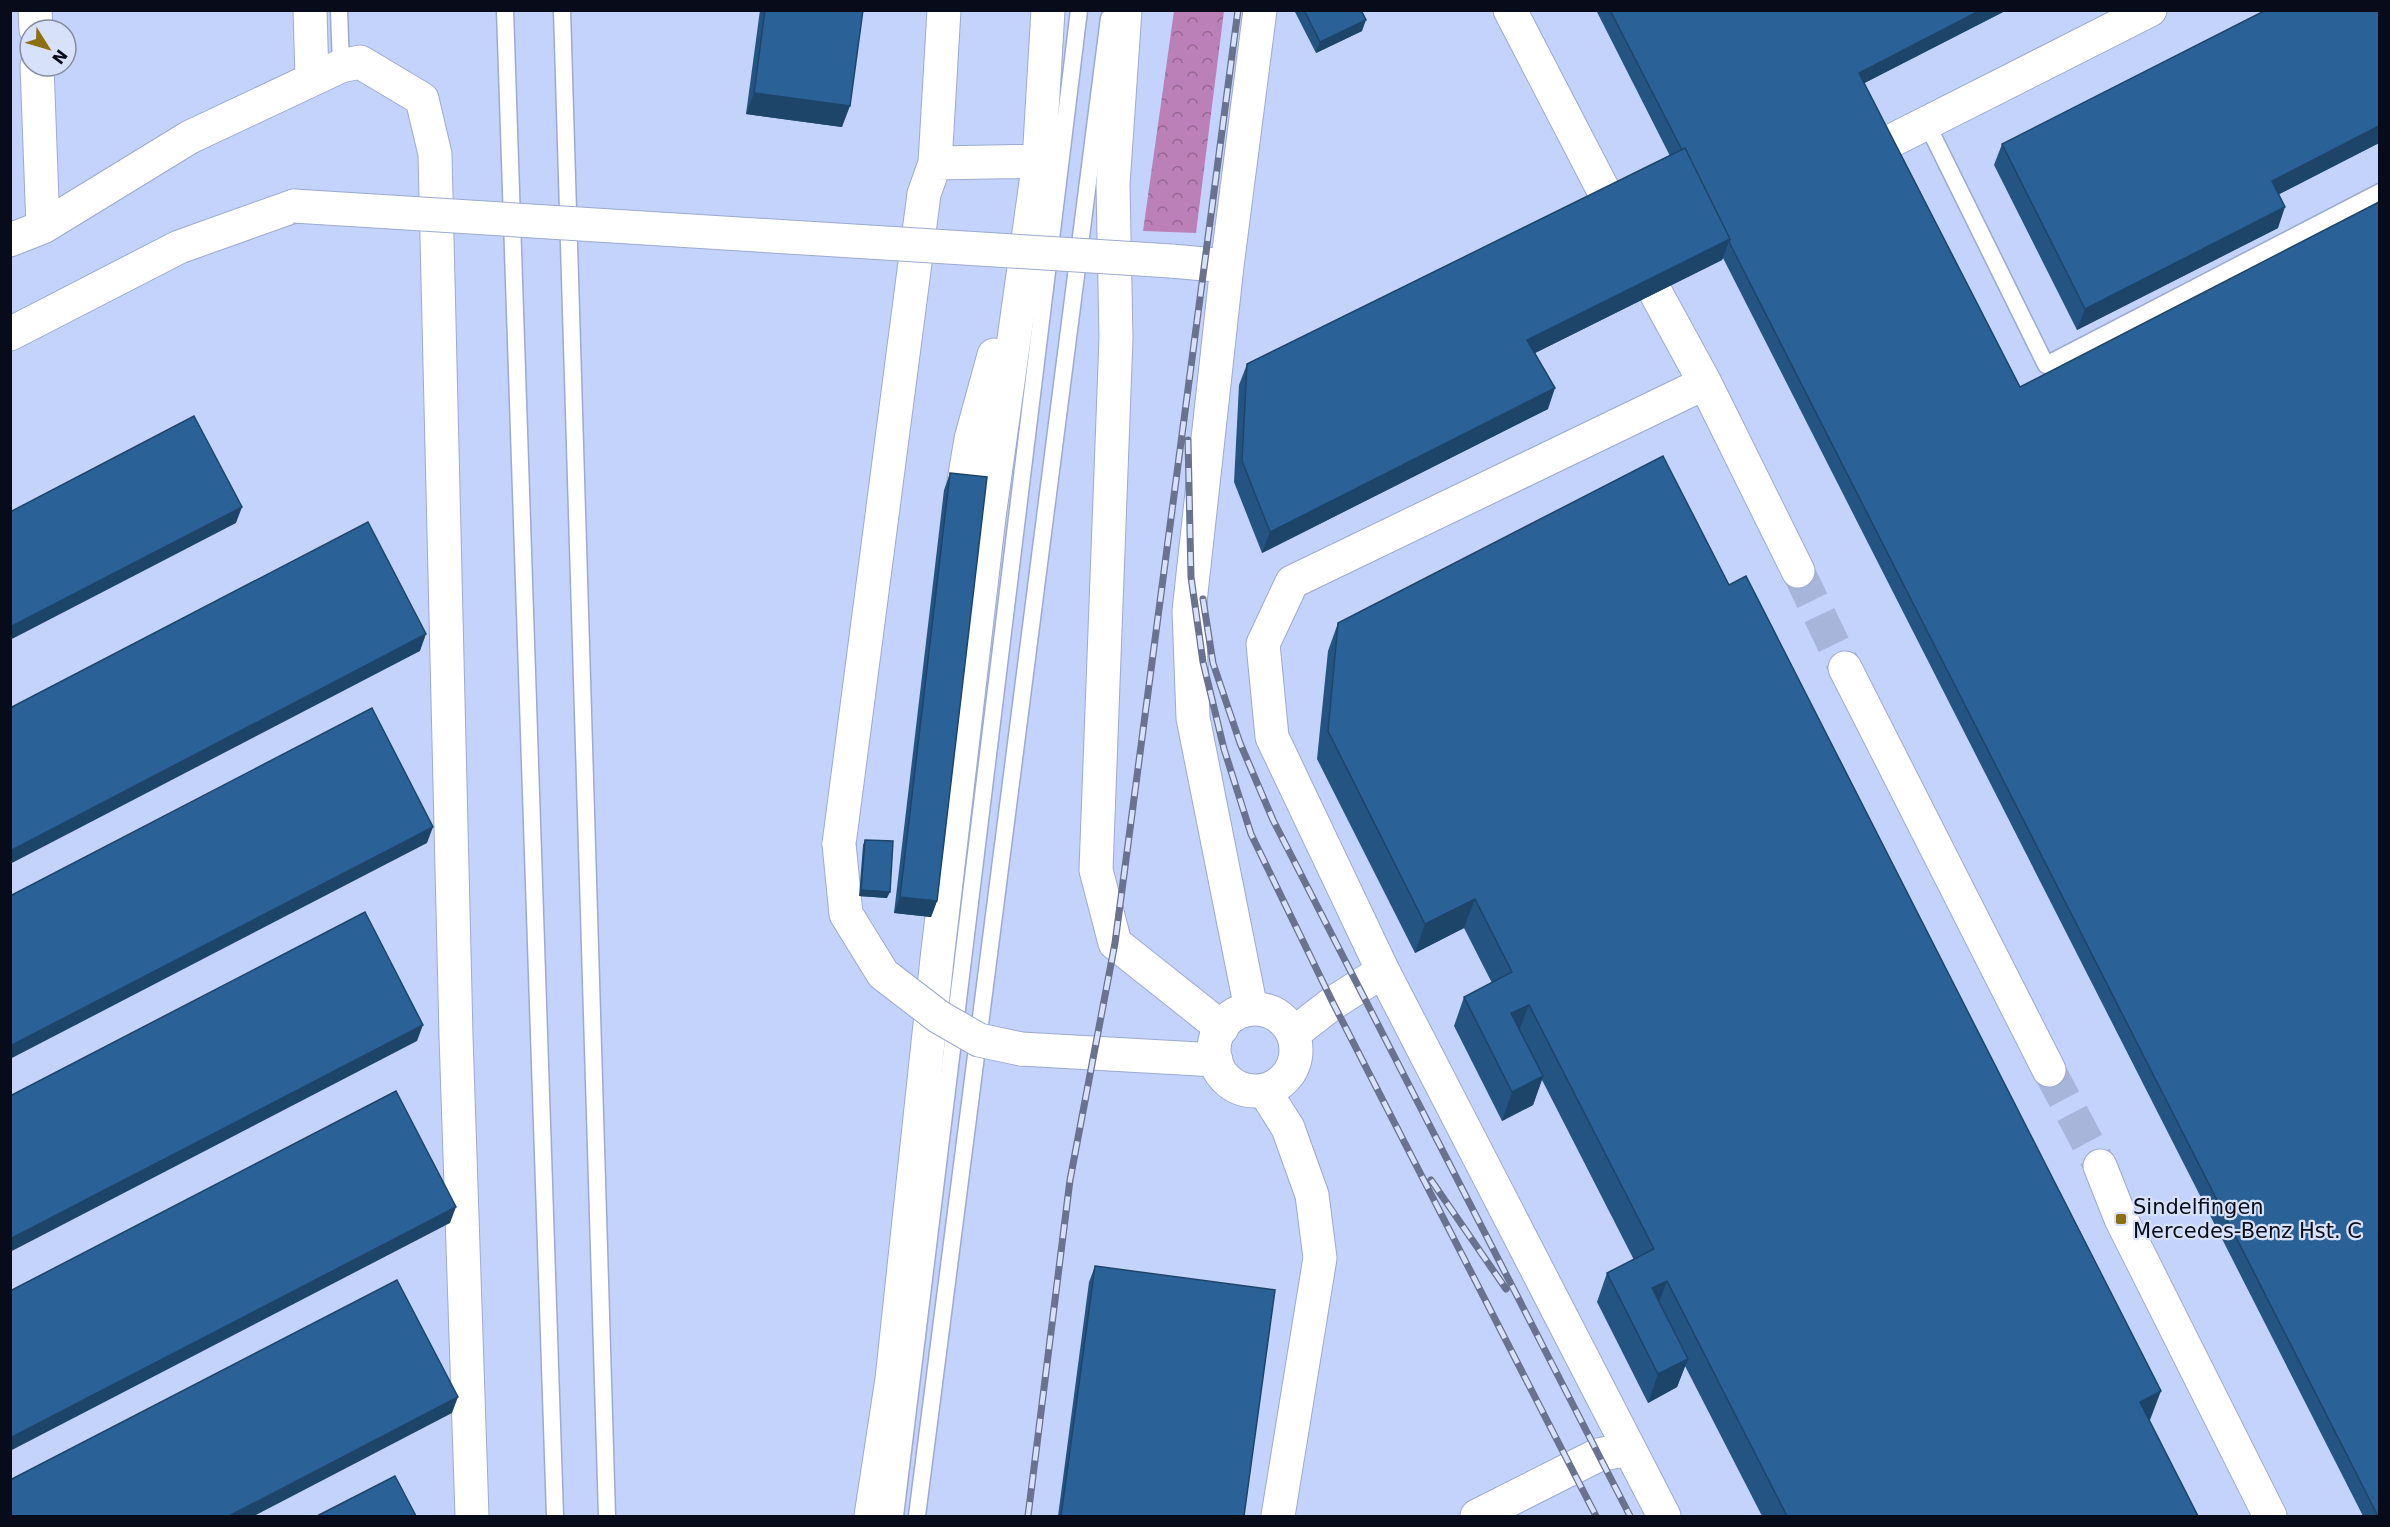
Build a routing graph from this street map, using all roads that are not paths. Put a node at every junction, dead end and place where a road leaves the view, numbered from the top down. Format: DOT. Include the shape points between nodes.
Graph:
graph roads {
  1 [pos="310,10"];
  2 [pos="339,10"];
  3 [pos="505,10"];
  4 [pos="562,10"];
  5 [pos="944,10"];
  6 [pos="1048,10"];
  7 [pos="1079,10"];
  8 [pos="1110,10"];
  9 [pos="1125,10"];
  10 [pos="1260,10"];
  11 [pos="1510,10"];
  12 [pos="2150,10"];
  13 [pos="326,72"];
  14 [pos="37,78"];
  15 [pos="1927,124"];
  16 [pos="1881,146"];
  17 [pos="1039,161"];
  18 [pos="935,163"];
  19 [pos="2379,192"];
  20 [pos="1610,203"];
  21 [pos="43,227"];
  22 [pos="10,240"];
  23 [pos="1227,266"];
  24 [pos="1657,295"];
  25 [pos="1016,311"];
  26 [pos="10,334"];
  27 [pos="1705,383"];
  28 [pos="964,481"];
  29 [pos="1798,571"];
  30 [pos="1845,668"];
  31 [pos="1383,971"];
  32 [pos="1251,1009"];
  33 [pos="1222,1028"];
  34 [pos="1293,1034"];
  35 [pos="1216,1060"];
  36 [pos="2049,1070"];
  37 [pos="1264,1090"];
  38 [pos="2100,1166"];
  39 [pos="1629,1449"];
  40 [pos="472,1516"];
  41 [pos="555,1516"];
  42 [pos="607,1516"];
  43 [pos="872,1516"];
  44 [pos="895,1516"];
  45 [pos="917,1516"];
  46 [pos="1278,1516"];
  47 [pos="1477,1516"];
  48 [pos="1664,1516"];
  49 [pos="2270,1516"];
  1 -- 13 [label="street"];
  2 -- 13 [label="lane"];
  3 -- 41 [label="lane"];
  4 -- 42 [label="lane"];
  5 -- 18 [label="street"];
  6 -- 17 [label="street"];
  7 -- 44 [label="lane"];
  8 -- 45 [label="lane"];
  9 -- 33 [label="street" via="1113,184 1116,338 1096,870 1115,943"];
  10 -- 23 [label="street"];
  11 -- 20 [label="street"];
  12 -- 15 [label="street"];
  13 -- 21 [label="street" via="190,137"];
  13 -- 40 [label="street" via="360,62 423,99 435,154"];
  14 -- 21 [label="street"];
  15 -- 16 [label="street"];
  15 -- 19 [label="lane" via="2046,365"];
  17 -- 18 [label="street"];
  17 -- 25 [label="street"];
  18 -- 35 [label="street, bridge" via="924,194 839,844 846,914 884,974 939,1017 979,1040 1021,1049"];
  21 -- 22 [label="street"];
  23 -- 26 [label="street, bridge" via="294,206 179,247"];
  23 -- 32 [label="street" via="1189,611 1193,718"];
  24 -- 27 [label="street"];
  25 -- 28 [label="street" via="991,360"];
  25 -- 43 [label="street" via="938,947 892,1379"];
  27 -- 29 [label="street"];
  27 -- 31 [label="street" via="1292,582 1263,644 1272,736"];
  30 -- 36 [label="street"];
  31 -- 34 [label="street"];
  31 -- 39 [label="street"];
  32 -- 33 [label="street" via="1229,1018"];
  32 -- 34 [label="street" via="1277,1015"];
  33 -- 35 [label="street" via="1216,1038"];
  34 -- 37 [label="street" via="1296,1048 1288,1075"];
  35 -- 37 [label="street" via="1229,1081 1252,1091"];
  37 -- 46 [label="street" via="1288,1128 1312,1195 1320,1258"];
  38 -- 49 [label="street" via="2126,1230"];
  39 -- 47 [label="street" via="1598,1455"];
  39 -- 48 [label="street"];
}
